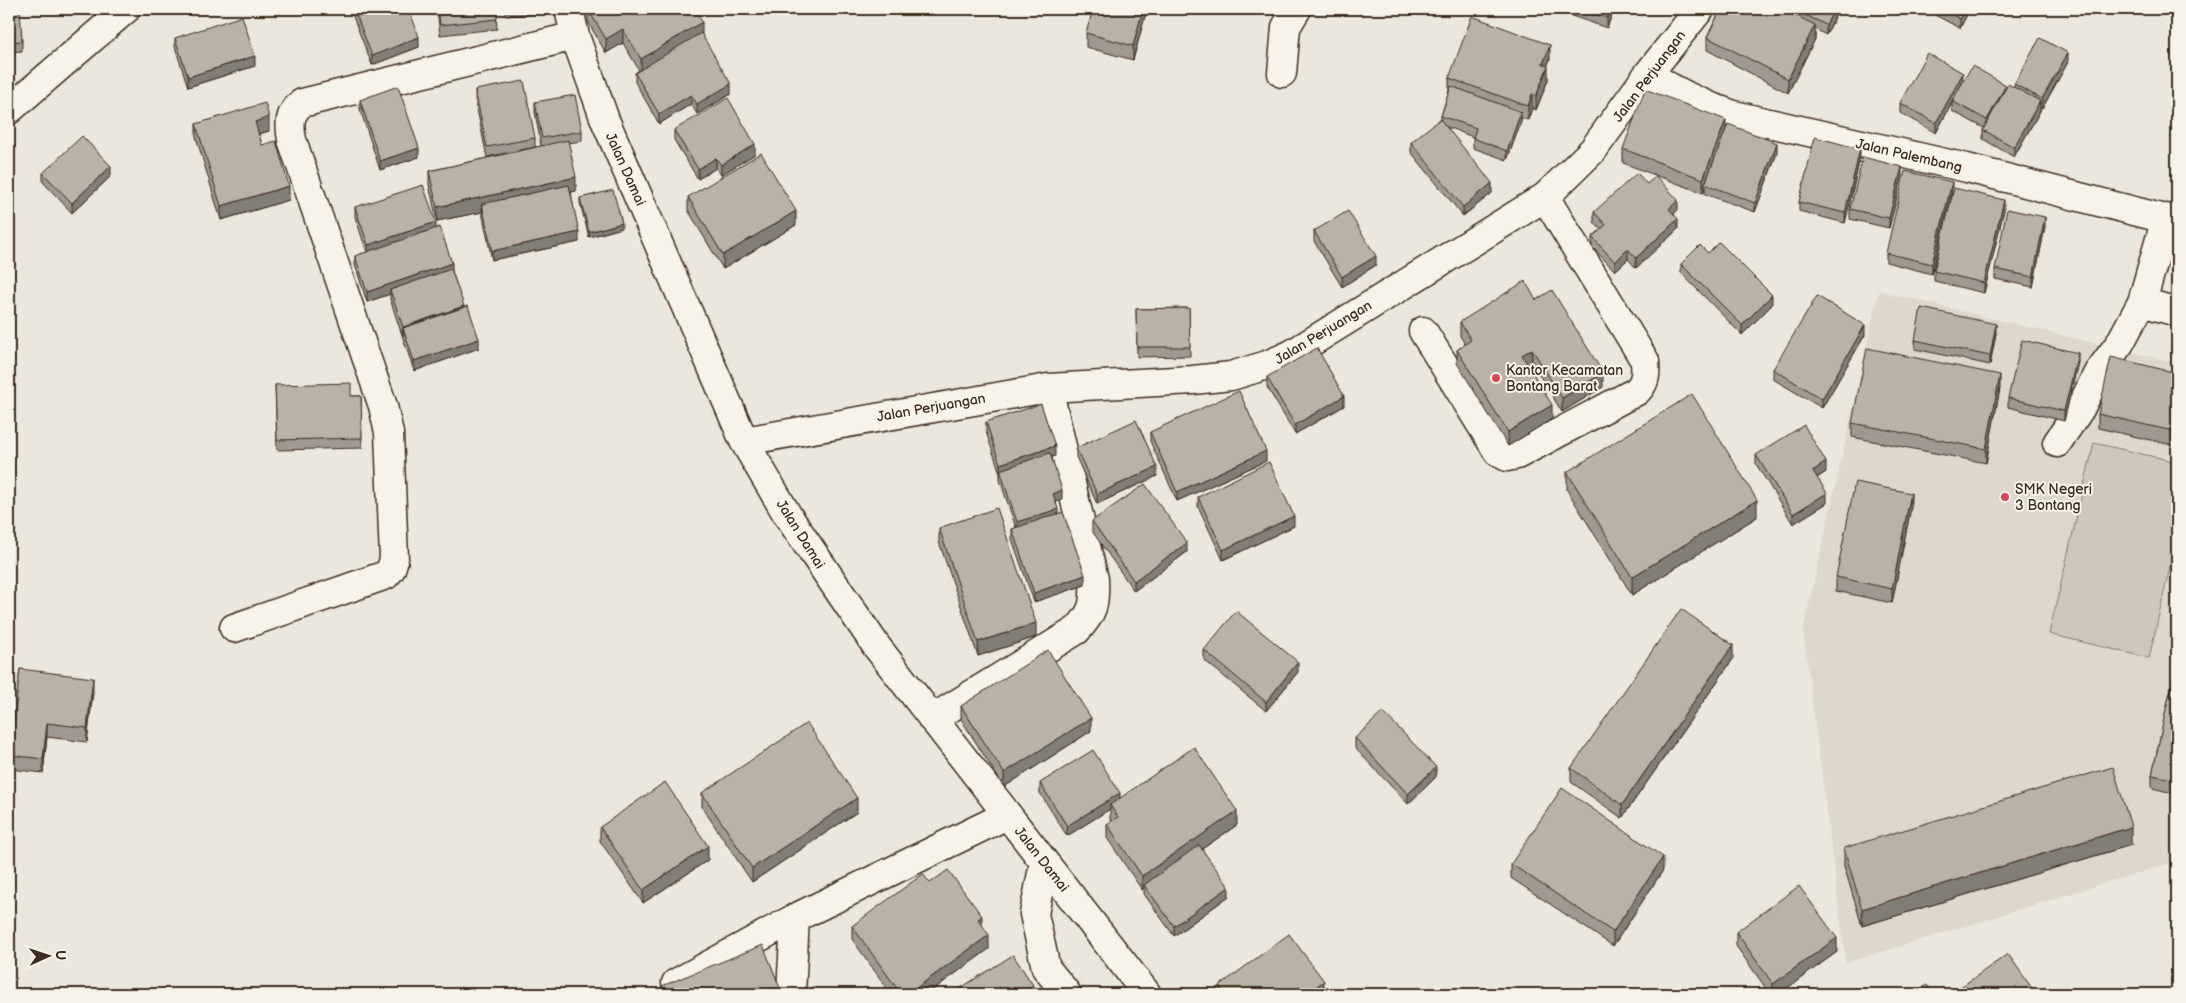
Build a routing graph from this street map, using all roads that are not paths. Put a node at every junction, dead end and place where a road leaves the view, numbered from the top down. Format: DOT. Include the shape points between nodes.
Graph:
graph roads {
  1 [pos="126,9"];
  2 [pos="569,9"];
  3 [pos="1297,9"];
  4 [pos="1700,9"];
  5 [pos="575,36"];
  6 [pos="1282,73"];
  7 [pos="1648,74"];
  8 [pos="9,110"];
  9 [pos="1546,197"];
  10 [pos="2171,220"];
  11 [pos="2142,302"];
  12 [pos="2177,312"];
  13 [pos="1423,332"];
  14 [pos="1048,388"];
  15 [pos="744,441"];
  16 [pos="2057,443"];
  17 [pos="234,628"];
  18 [pos="932,719"];
  19 [pos="1007,815"];
  20 [pos="1044,863"];
  21 [pos="795,918"];
  22 [pos="676,983"];
  23 [pos="791,994"];
  24 [pos="1066,994"];
  25 [pos="1147,994"];
  1 -- 8 [label="street"];
  2 -- 5 [label="street, Jalan Damai"];
  3 -- 6 [label="street" via="1286,27"];
  4 -- 7 [label="street, Jalan Perjuangan"];
  5 -- 15 [label="street, Jalan Damai" via="605,120"];
  5 -- 17 [label="street" via="302,103 295,108 290,118 292,140 383,406 389,433 394,559 386,575"];
  7 -- 9 [label="street, Jalan Perjuangan" via="1593,150"];
  7 -- 10 [label="street, Jalan Palembang" via="1698,103 1734,115 1967,168"];
  9 -- 13 [label="street" via="1645,361 1646,373 1637,391 1517,455 1507,457 1498,452"];
  9 -- 14 [label="street, Jalan Perjuangan" via="1292,354 1267,365 1231,376 1193,380"];
  10 -- 11 [label="street"];
  11 -- 12 [label="street"];
  11 -- 16 [label="street"];
  14 -- 15 [label="street, Jalan Perjuangan"];
  14 -- 18 [label="street" via="1094,579 1095,599 1090,616 1077,630"];
  15 -- 18 [label="street, Jalan Damai" via="824,572"];
  18 -- 19 [label="street, Jalan Damai"];
  19 -- 20 [label="street, Jalan Damai"];
  19 -- 21 [label="street"];
  20 -- 24 [label="street" via="1034,914 1046,968"];
  20 -- 25 [label="street, Jalan Damai"];
  21 -- 22 [label="street"];
  21 -- 23 [label="street"];
}
